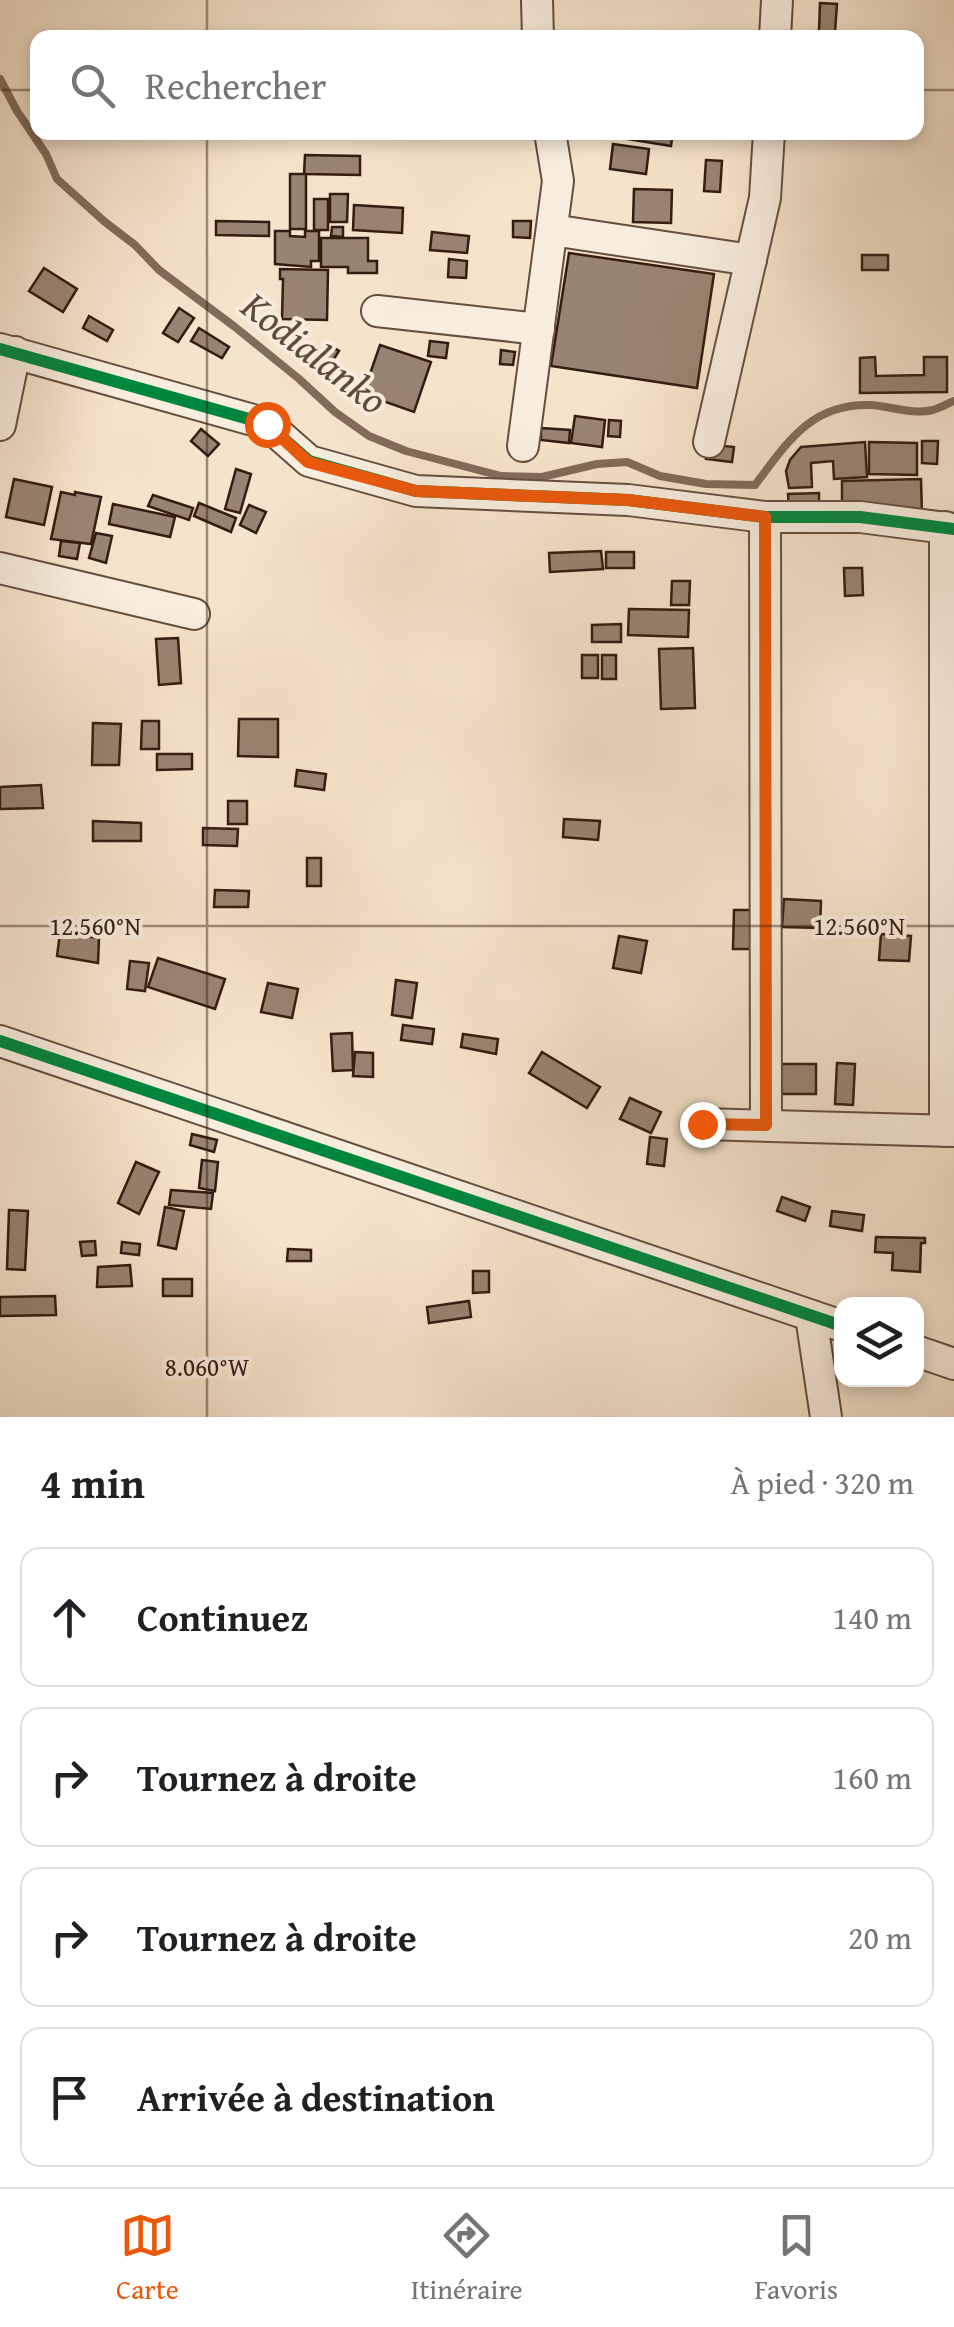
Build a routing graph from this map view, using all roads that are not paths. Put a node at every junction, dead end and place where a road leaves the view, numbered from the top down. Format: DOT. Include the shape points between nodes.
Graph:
graph roads {
  1 [pos="537,0"];
  2 [pos="778,0"];
  3 [pos="538,30"];
  4 [pos="776,30"];
  5 [pos="551,140"];
  6 [pos="769,140"];
  7 [pos="552,230"];
  8 [pos="751,260"];
  9 [pos="377,310"];
  10 [pos="538,329"];
  11 [pos="8,351"];
  12 [pos="0,425"];
  13 [pos="708,442"];
  14 [pos="523,446"];
  15 [pos="765,517"];
  16 [pos="950,528"];
  17 [pos="0,568"];
  18 [pos="194,614"];
  19 [pos="0,1041"];
  20 [pos="702,1124"];
  21 [pos="766,1125"];
  22 [pos="950,1131"];
  23 [pos="811,1316"];
  24 [pos="834,1323"];
  25 [pos="924,1355"];
  26 [pos="954,1364"];
  27 [pos="826,1417"];
  1 -- 3 [label="street"];
  2 -- 4 [label="street"];
  5 -- 7 [label="street" via="558,181"];
  6 -- 8 [label="street"];
  7 -- 8 [label="street"];
  7 -- 10 [label="street"];
  8 -- 13 [label="street"];
  9 -- 10 [label="street"];
  10 -- 14 [label="street"];
  11 -- 12 [label="street"];
  11 -- 15 [label="street" via="267,424 308,462 416,491 628,500"];
  15 -- 16 [label="street" via="860,517"];
  15 -- 21 [label="street"];
  16 -- 22 [label="street"];
  17 -- 18 [label="street"];
  19 -- 23 [label="street"];
  20 -- 21 [label="street"];
  21 -- 22 [label="street"];
  23 -- 24 [label="street"];
  23 -- 27 [label="street"];
  25 -- 26 [label="street"];
}
